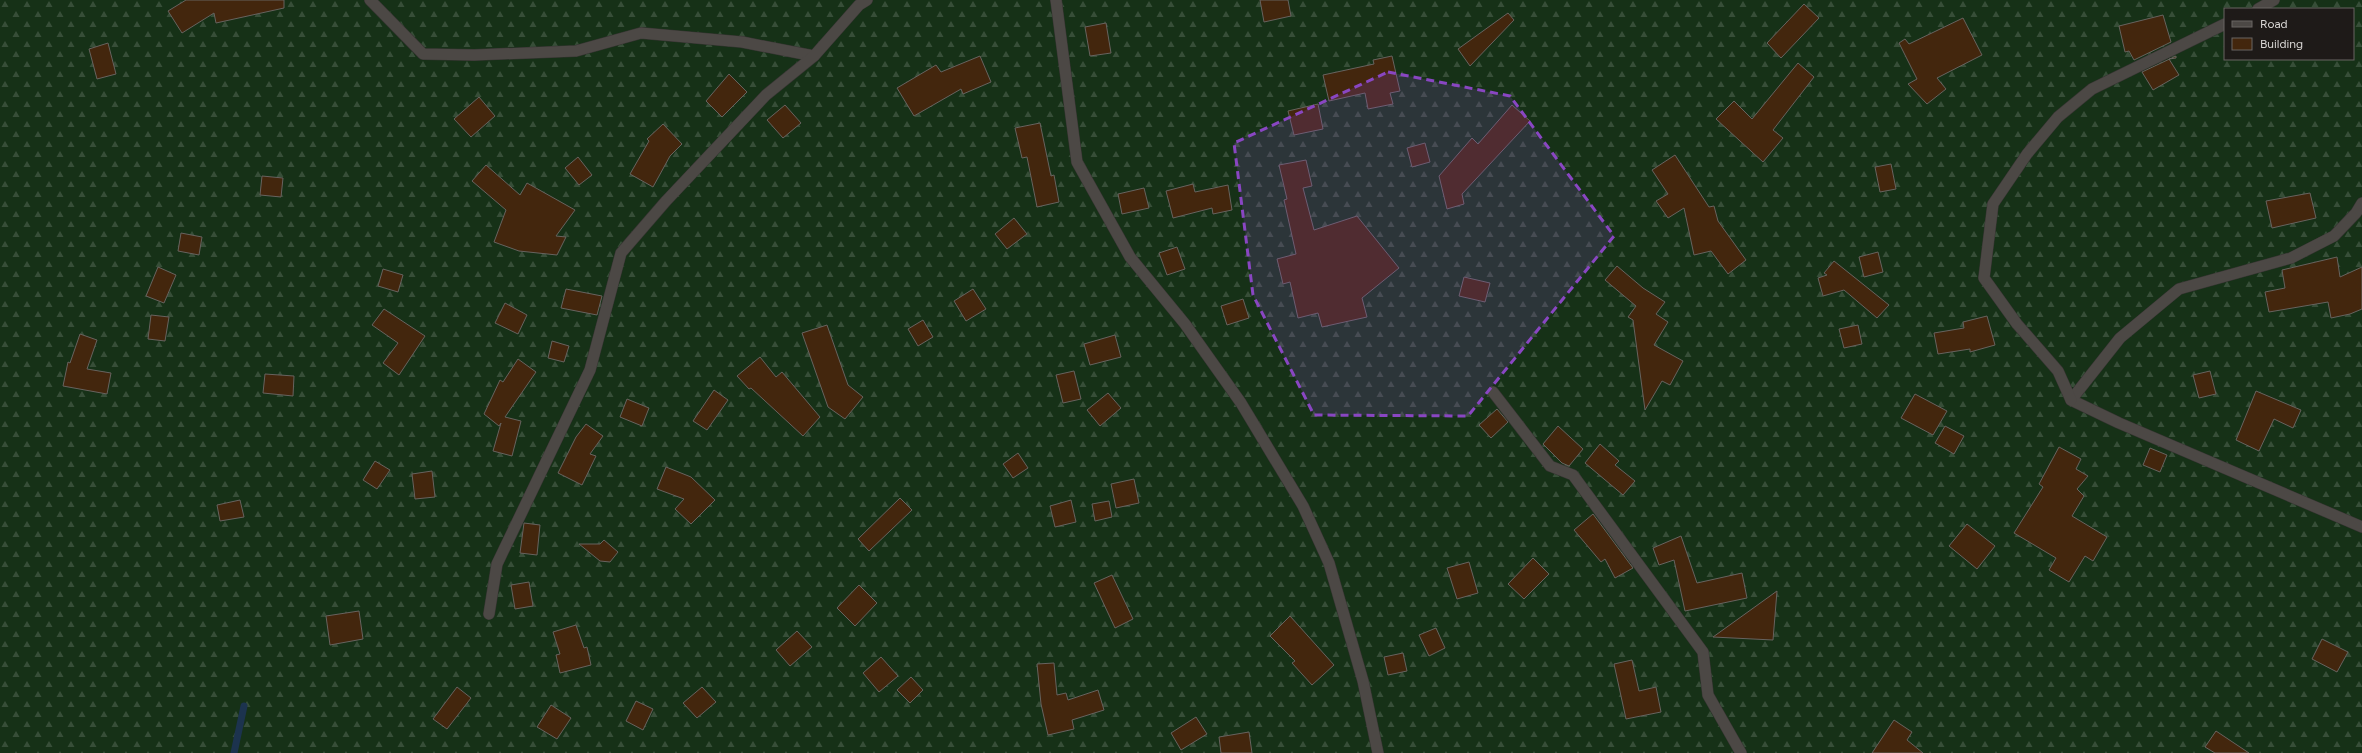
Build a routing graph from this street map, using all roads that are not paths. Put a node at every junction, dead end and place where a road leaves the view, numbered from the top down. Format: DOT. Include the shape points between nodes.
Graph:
graph roads {
  1 [pos="370,0"];
  2 [pos="867,0"];
  3 [pos="1056,0"];
  4 [pos="2274,0"];
  5 [pos="2260,8"];
  6 [pos="2224,24"];
  7 [pos="814,56"];
  8 [pos="2362,203"];
  9 [pos="1493,392"];
  10 [pos="2071,400"];
  11 [pos="2362,528"];
  12 [pos="490,614"];
  13 [pos="1378,753"];
  14 [pos="1741,753"];
  1 -- 7 [label="street" via="423,54 576,51 641,33 742,42"];
  2 -- 7 [label="street" via="859,5"];
  3 -- 13 [label="street" via="1077,162 1130,257 1185,324 1241,403 1303,506 1328,563 1363,681"];
  4 -- 5 [label="street"];
  6 -- 10 [label="street" via="2092,89 2058,117 2027,154 1992,204 1984,278 2017,324 2058,371"];
  7 -- 12 [label="street" via="766,95 666,200 621,253 590,370 497,564"];
  8 -- 10 [label="street" via="2334,236 2291,258 2179,289 2120,338"];
  9 -- 14 [label="street" via="1550,466 1573,475 1703,652 1708,695"];
  10 -- 11 [label="street" via="2119,424"];
}
